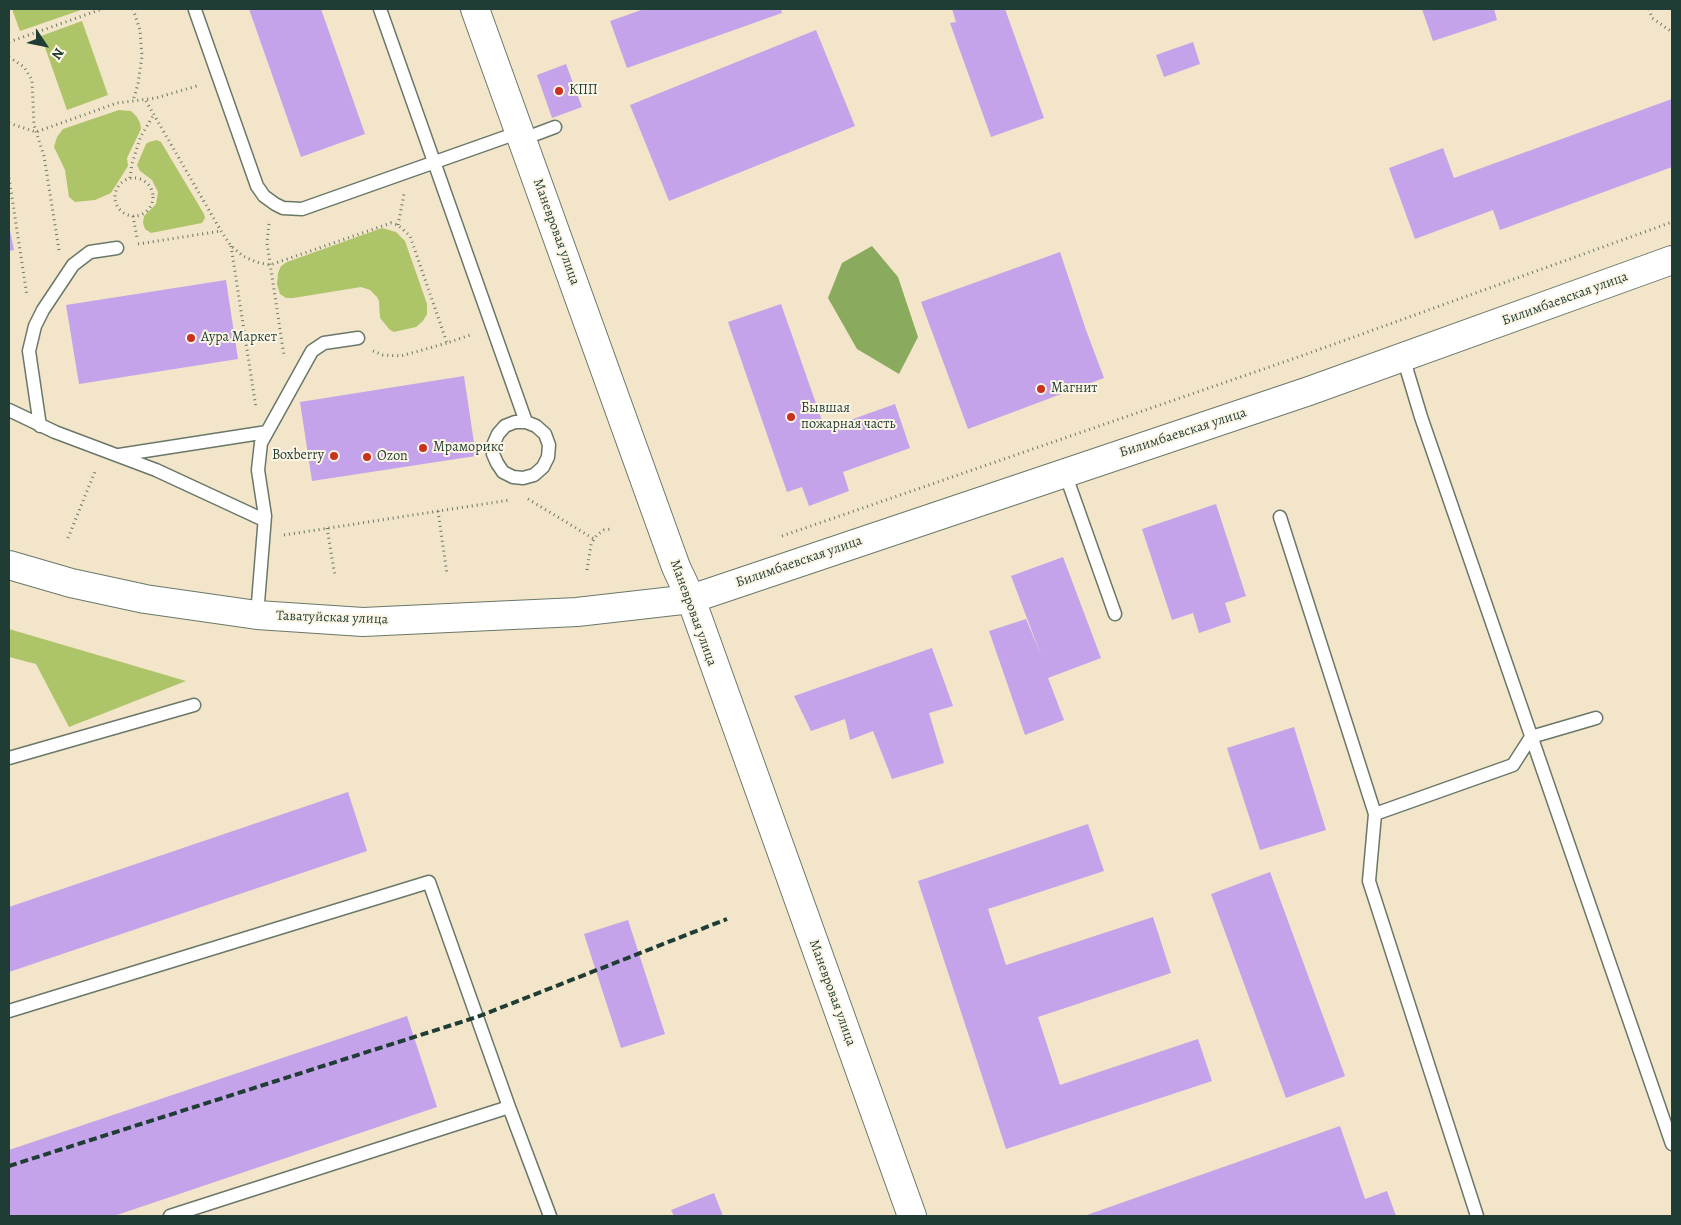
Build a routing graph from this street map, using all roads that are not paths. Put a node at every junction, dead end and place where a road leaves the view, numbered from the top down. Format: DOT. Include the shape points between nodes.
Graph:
graph roads {
  1 [pos="380,9"];
  2 [pos="475,9"];
  3 [pos="195,10"];
  4 [pos="555,127"];
  5 [pos="521,135"];
  6 [pos="434,162"];
  7 [pos="117,248"];
  8 [pos="1672,260"];
  9 [pos="358,338"];
  10 [pos="1403,358"];
  11 [pos="9,410"];
  12 [pos="526,422"];
  13 [pos="40,426"];
  14 [pos="264,432"];
  15 [pos="118,455"];
  16 [pos="1065,473"];
  17 [pos="1280,517"];
  18 [pos="264,520"];
  19 [pos="9,565"];
  20 [pos="691,598"];
  21 [pos="1115,614"];
  22 [pos="257,615"];
  23 [pos="194,705"];
  24 [pos="1596,718"];
  25 [pos="1531,738"];
  26 [pos="9,758"];
  27 [pos="1375,814"];
  28 [pos="9,1011"];
  29 [pos="509,1107"];
  30 [pos="1672,1144"];
  31 [pos="170,1216"];
  32 [pos="550,1216"];
  33 [pos="912,1216"];
  34 [pos="1477,1216"];
  1 -- 6 [label="lane"];
  2 -- 5 [label="main road, Маневровая улица"];
  3 -- 6 [label="lane" via="257,186 275,204 302,209"];
  4 -- 5 [label="lane"];
  5 -- 6 [label="lane"];
  5 -- 20 [label="main road, Маневровая улица" via="676,567"];
  6 -- 12 [label="lane"];
  7 -- 13 [label="lane" via="90,252 73,265 33,332 29,350"];
  8 -- 10 [label="main road, Билимбаевская улица"];
  9 -- 14 [label="lane" via="316,348 308,356"];
  10 -- 16 [label="main road, Билимбаевская улица"];
  10 -- 25 [label="lane"];
  11 -- 13 [label="lane"];
  12 -- 12 [label="lane" via="506,426 494,443 493,454 497,464 513,477 534,475 548,457 549,445 545,434"];
  13 -- 15 [label="lane"];
  14 -- 15 [label="lane"];
  14 -- 18 [label="lane" via="258,462"];
  15 -- 18 [label="lane"];
  16 -- 20 [label="main road, Билимбаевская улица"];
  16 -- 21 [label="lane"];
  17 -- 27 [label="lane"];
  18 -- 22 [label="lane"];
  19 -- 22 [label="main road, Таватуйская улица" via="145,599"];
  20 -- 22 [label="main road, Таватуйская улица" via="577,612 363,622"];
  20 -- 33 [label="main road, Маневровая улица"];
  23 -- 26 [label="lane"];
  24 -- 25 [label="lane"];
  25 -- 27 [label="lane" via="1513,765"];
  25 -- 30 [label="lane"];
  27 -- 34 [label="lane" via="1369,881"];
  28 -- 29 [label="lane" via="429,882"];
  29 -- 31 [label="lane"];
  29 -- 32 [label="lane"];
}
